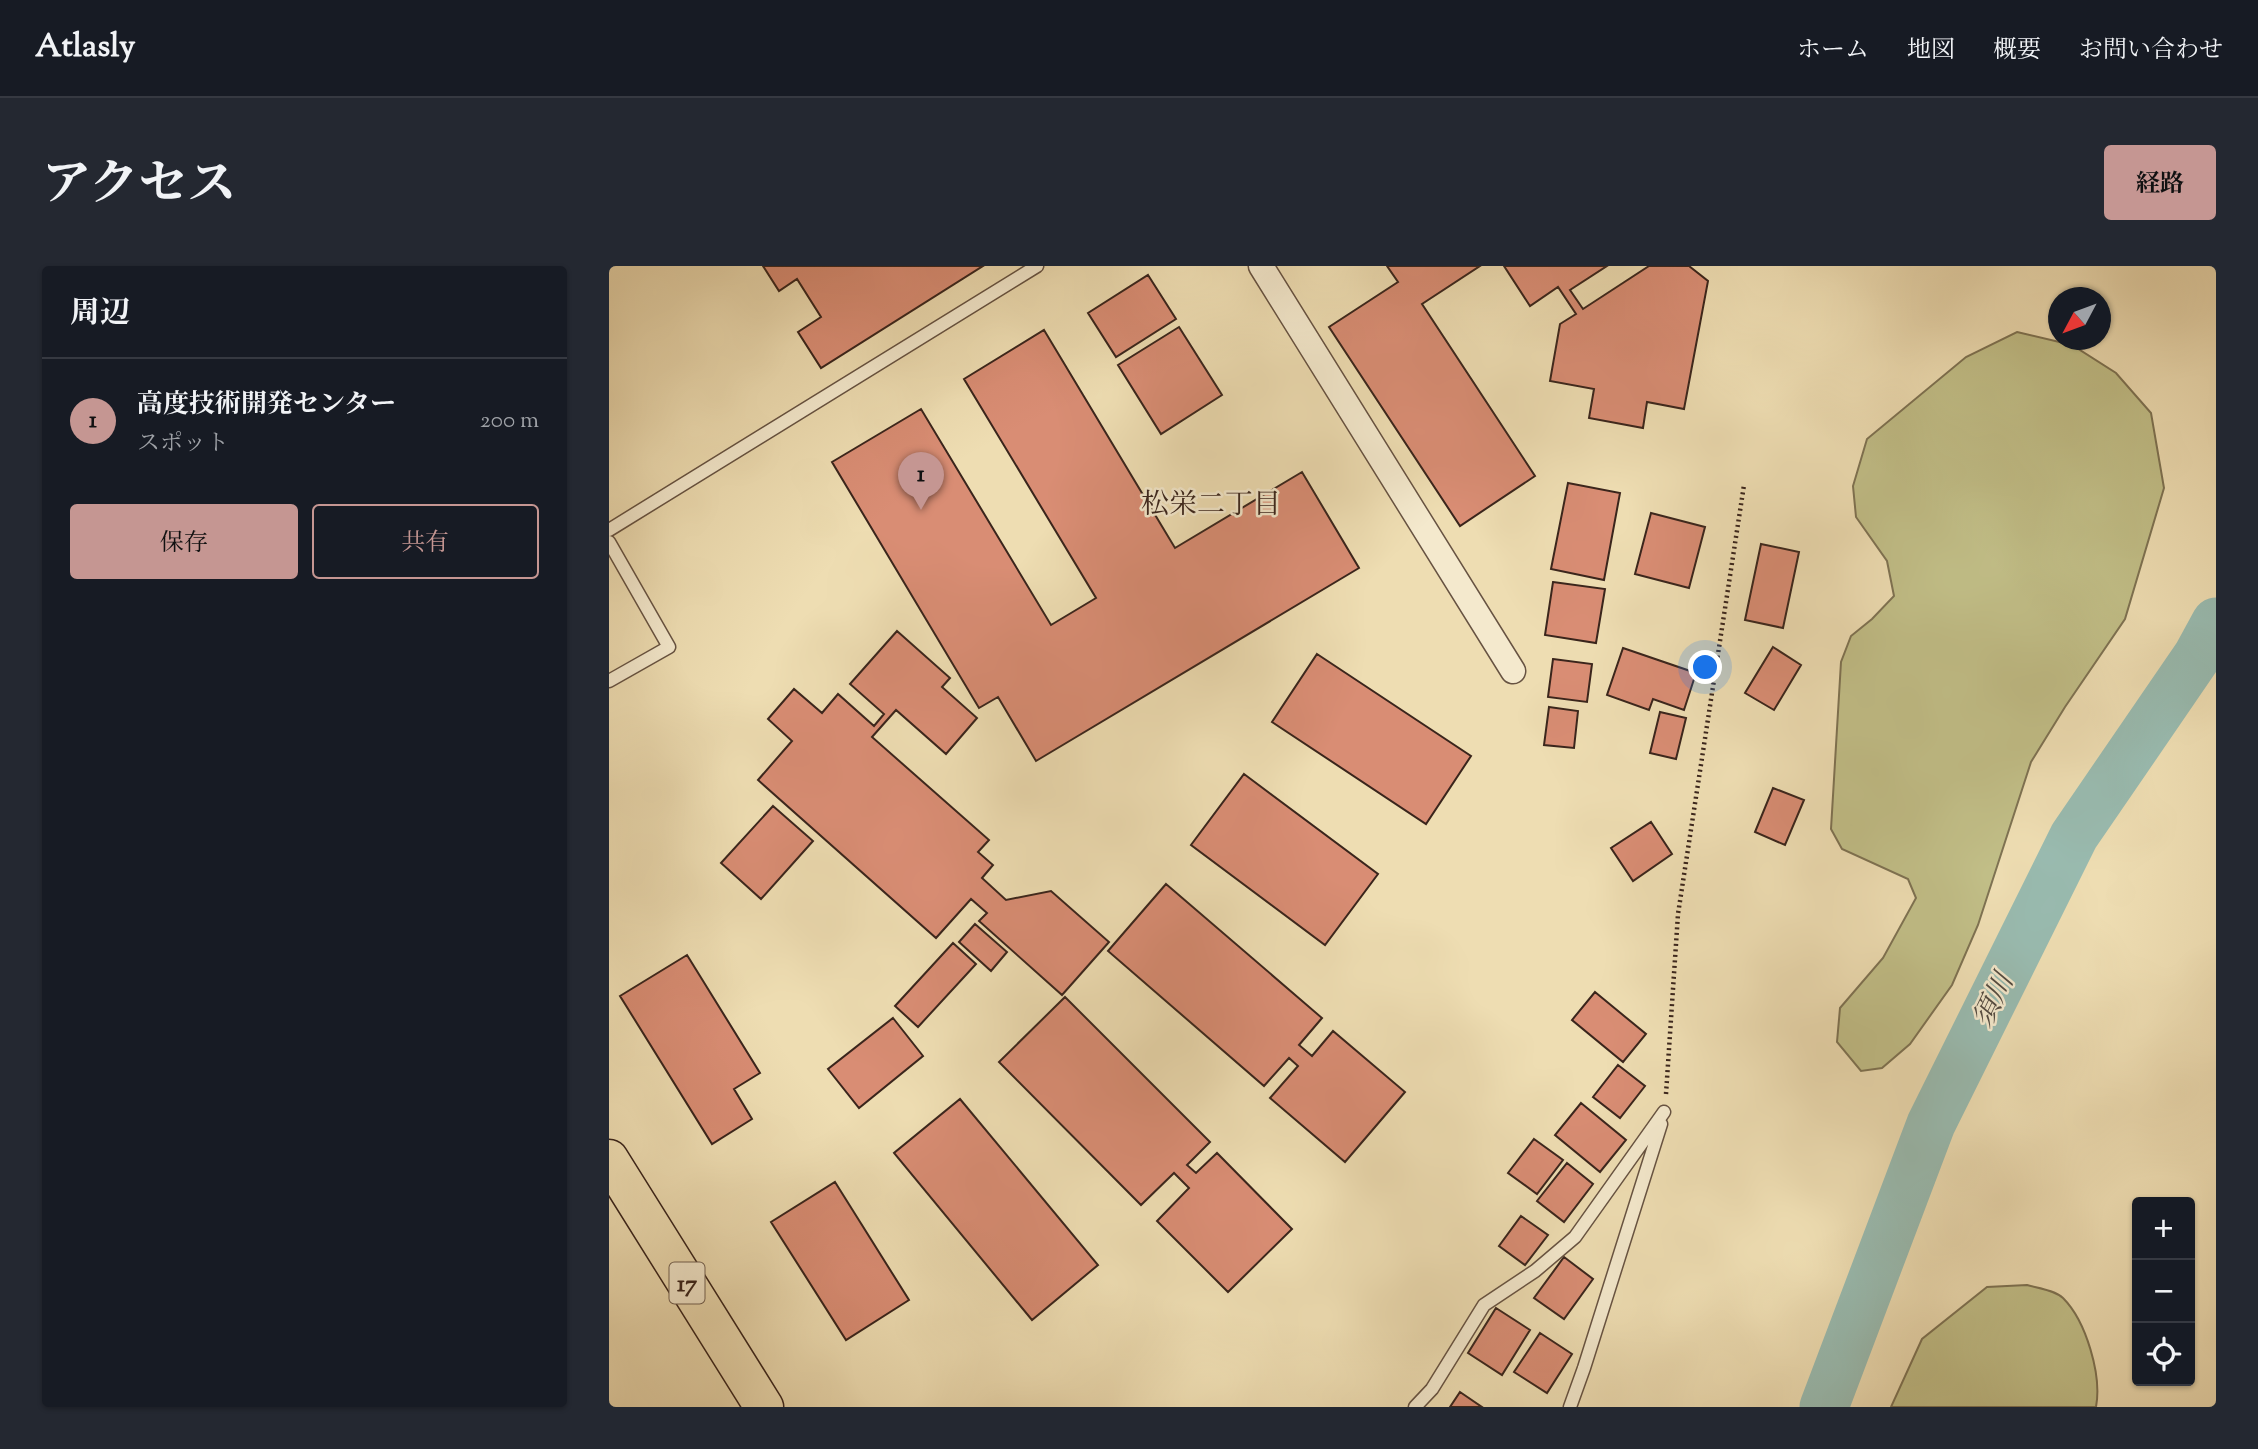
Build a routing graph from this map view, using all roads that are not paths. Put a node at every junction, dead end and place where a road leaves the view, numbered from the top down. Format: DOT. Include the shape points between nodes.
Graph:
graph roads {
  1 [pos="1037,266"];
  2 [pos="1261,266"];
  3 [pos="609,530"];
  4 [pos="609,542"];
  5 [pos="1513,671"];
  6 [pos="609,681"];
  7 [pos="609,1158"];
  8 [pos="764,1407"];
  9 [pos="1415,1407"];
  10 [pos="1570,1407"];
  1 -- 3 [label="lane"];
  2 -- 5 [label="street"];
  4 -- 6 [label="lane" via="669,646"];
  7 -- 8 [label="main road, 17"];
  9 -- 10 [label="lane" via="1432,1389 1484,1305 1575,1237 1664,1112"];
}
